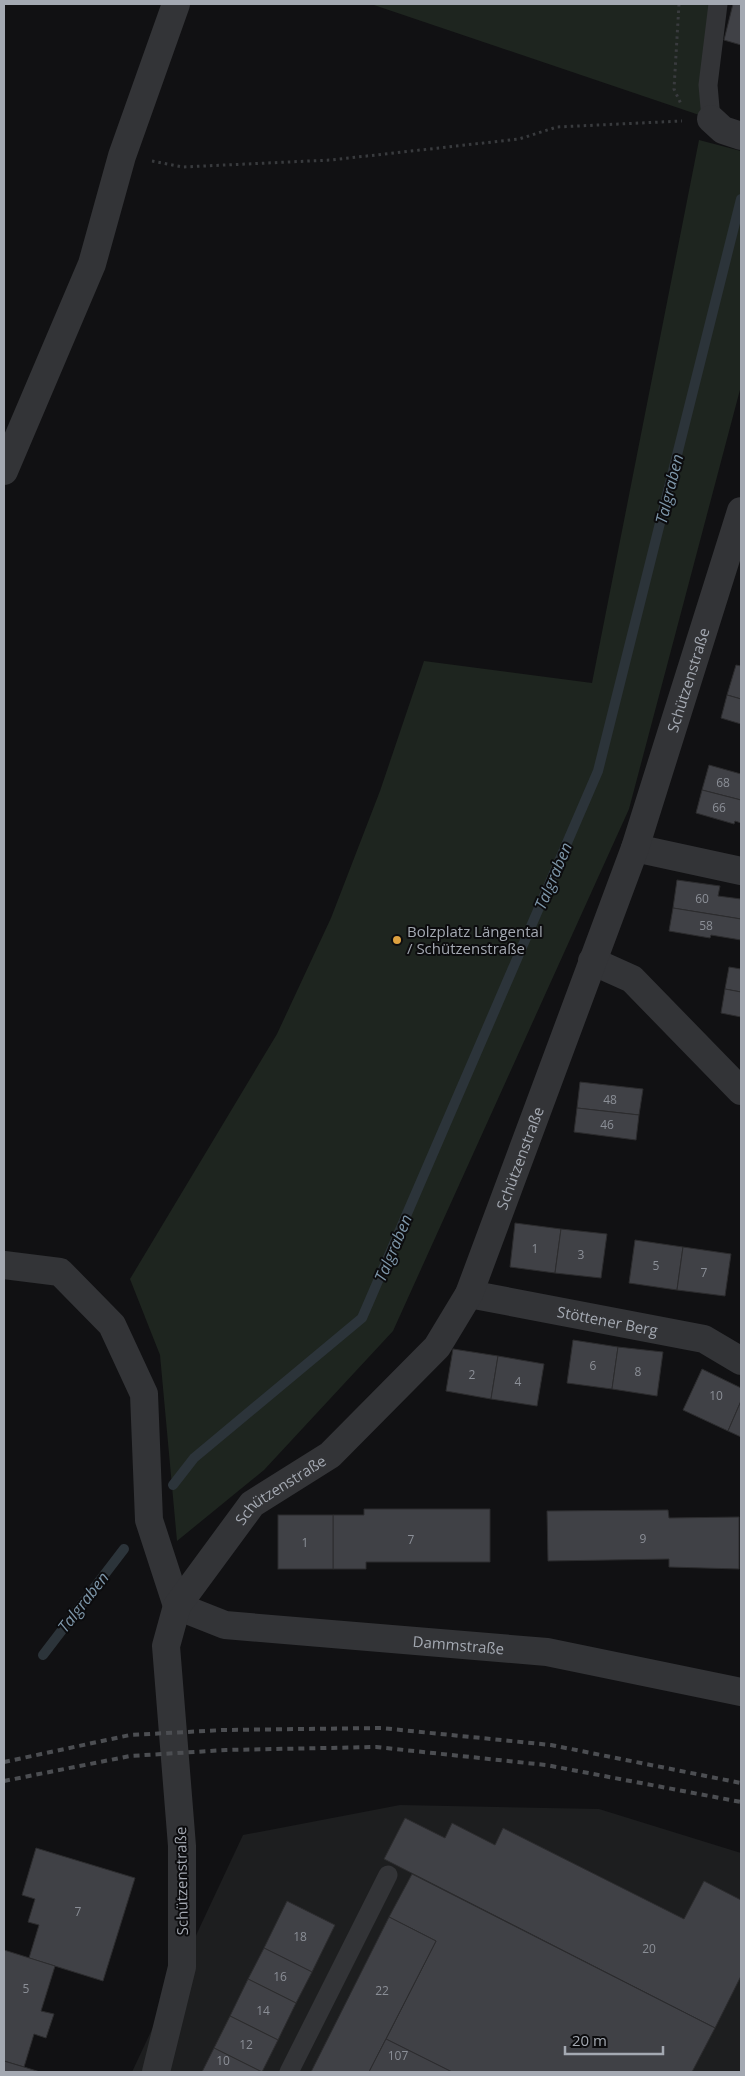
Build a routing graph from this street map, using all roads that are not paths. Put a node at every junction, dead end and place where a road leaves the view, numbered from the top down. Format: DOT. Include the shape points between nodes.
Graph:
graph roads {
  1 [pos="176,4"];
  2 [pos="718,4"];
  3 [pos="700,120"];
  4 [pos="741,136"];
  5 [pos="4,471"];
  6 [pos="741,510"];
  7 [pos="634,848"];
  8 [pos="741,871"];
  9 [pos="592,961"];
  10 [pos="741,1091"];
  11 [pos="4,1265"];
  12 [pos="469,1294"];
  13 [pos="741,1362"];
  14 [pos="177,1606"];
  15 [pos="741,1692"];
  16 [pos="388,1876"];
  17 [pos="156,2072"];
  18 [pos="289,2072"];
  1 -- 5 [label="street" via="122,156 92,264"];
  2 -- 3 [label="lane" via="708,85"];
  3 -- 4 [label="street"];
  6 -- 7 [label="street, Schützenstraße"];
  7 -- 8 [label="street"];
  7 -- 9 [label="street, Schützenstraße"];
  9 -- 10 [label="street" via="632,979"];
  9 -- 12 [label="street, Schützenstraße"];
  11 -- 14 [label="street" via="60,1272 112,1325 144,1394 149,1520"];
  12 -- 13 [label="street, Stöttener Berg" via="704,1339"];
  12 -- 14 [label="street, Schützenstraße" via="437,1347 330,1455 252,1504"];
  14 -- 15 [label="street, Dammstraße" via="225,1625 546,1652"];
  14 -- 17 [label="street, Schützenstraße" via="166,1646 182,1846 182,1967"];
  16 -- 18 [label="lane"];
}
